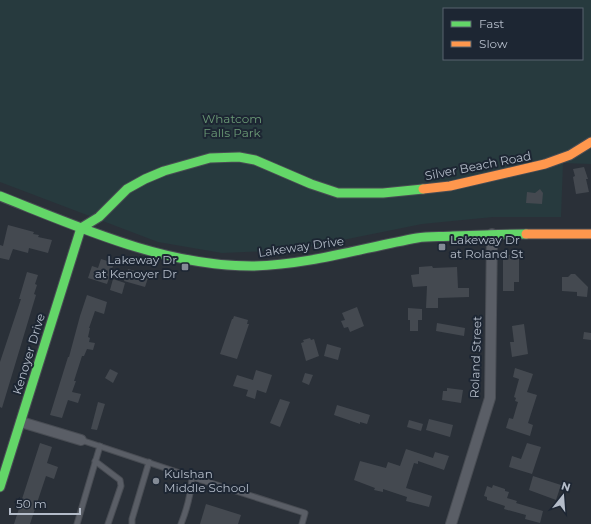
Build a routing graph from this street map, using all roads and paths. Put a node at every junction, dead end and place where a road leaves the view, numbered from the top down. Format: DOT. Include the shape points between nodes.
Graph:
graph roads {
  1 [pos="591,142"];
  2 [pos="0,196"];
  3 [pos="81,228"];
  4 [pos="492,234"];
  5 [pos="591,234"];
  6 [pos="21,422"];
  7 [pos="81,440"];
  8 [pos="100,446"];
  9 [pos="95,461"];
  10 [pos="149,462"];
  11 [pos="192,476"];
  12 [pos="0,487"];
  13 [pos="77,524"];
  14 [pos="108,524"];
  15 [pos="132,524"];
  16 [pos="181,524"];
  17 [pos="302,524"];
  18 [pos="451,524"];
  1 -- 3 [label="street, Silver Beach Road" via="570,155 545,164 450,186 383,193 338,193 247,158 210,158 164,171 140,181 127,189 99,217"];
  2 -- 3 [label="street, Lakeway Drive"];
  3 -- 4 [label="street, Lakeway Drive" via="154,253 247,266 298,262 420,238"];
  3 -- 6 [label="street, Kenoyer Drive"];
  4 -- 5 [label="street, Lakeway Drive"];
  4 -- 18 [label="street, Roland Street" via="490,398"];
  6 -- 7 [label="street"];
  6 -- 12 [label="street, Kenoyer Drive"];
  7 -- 8 [label="lane"];
  8 -- 9 [label="lane"];
  8 -- 10 [label="lane"];
  9 -- 13 [label="lane"];
  9 -- 14 [label="lane" via="120,480 121,486"];
  10 -- 11 [label="lane"];
  10 -- 15 [label="lane"];
  11 -- 16 [label="lane"];
  11 -- 17 [label="lane" via="305,514"];
}
